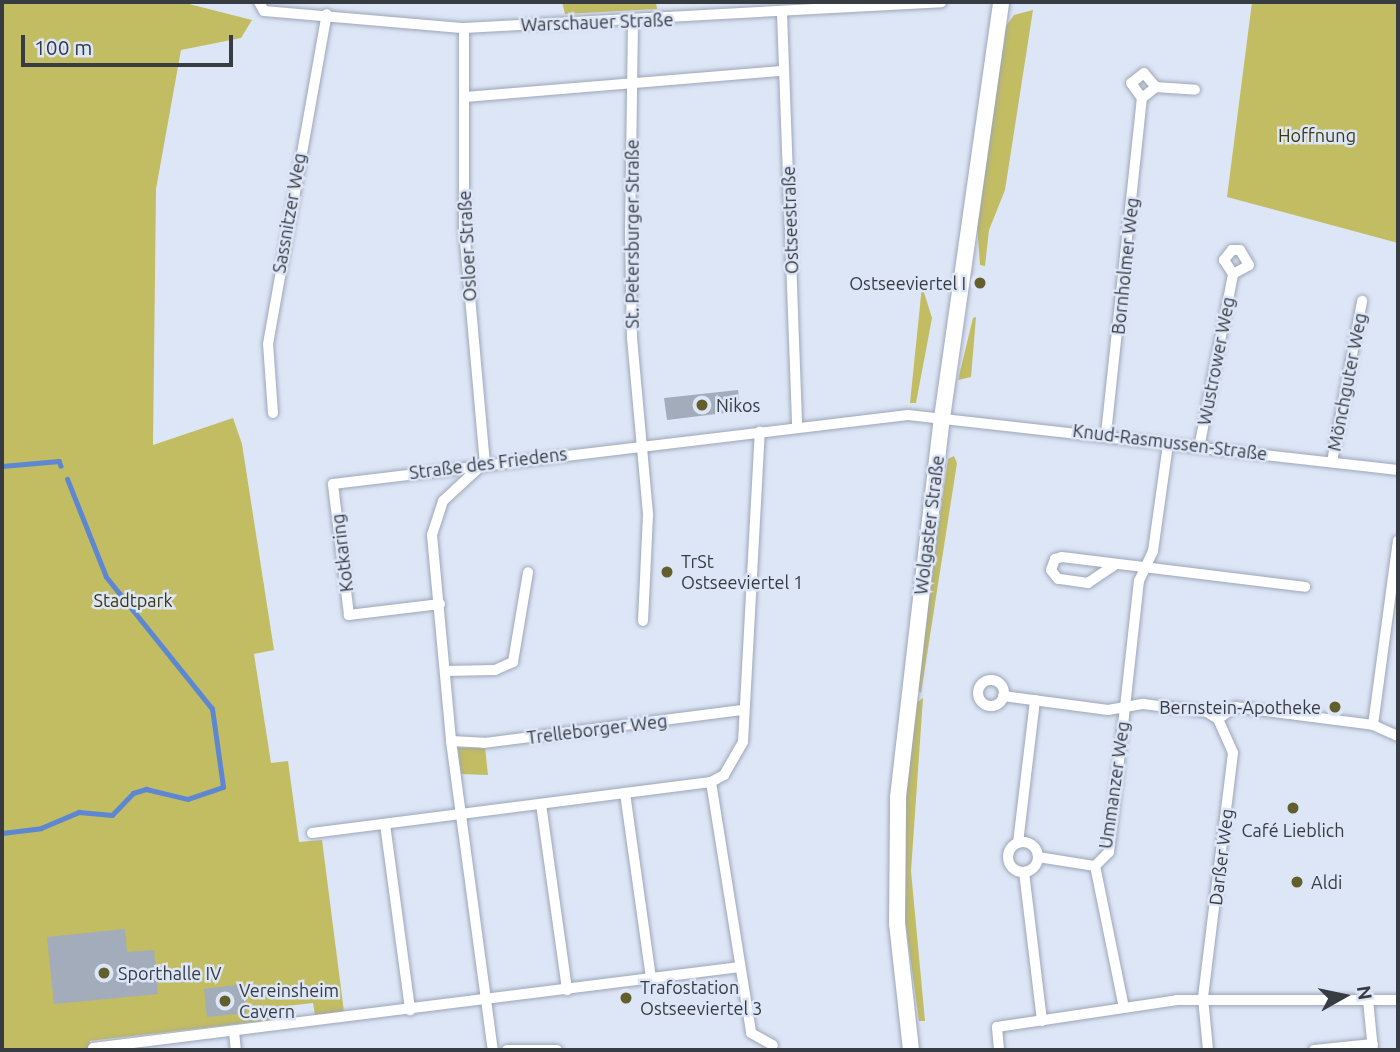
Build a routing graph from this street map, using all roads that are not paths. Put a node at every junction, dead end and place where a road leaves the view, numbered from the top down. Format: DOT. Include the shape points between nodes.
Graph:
graph roads {
  1 [pos="259,2"];
  2 [pos="941,2"];
  3 [pos="1001,2"];
  4 [pos="782,13"];
  5 [pos="327,14"];
  6 [pos="634,22"];
  7 [pos="464,28"];
  8 [pos="783,71"];
  9 [pos="633,79"];
  10 [pos="1156,87"];
  11 [pos="1195,90"];
  12 [pos="464,97"];
  13 [pos="1142,98"];
  14 [pos="1233,274"];
  15 [pos="1362,301"];
  16 [pos="273,414"];
  17 [pos="942,418"];
  18 [pos="797,427"];
  19 [pos="760,432"];
  20 [pos="1105,433"];
  21 [pos="1168,444"];
  22 [pos="642,445"];
  23 [pos="1199,448"];
  24 [pos="1332,462"];
  25 [pos="485,463"];
  26 [pos="1398,470"];
  27 [pos="333,484"];
  28 [pos="1398,541"];
  29 [pos="1116,564"];
  30 [pos="1145,568"];
  31 [pos="528,572"];
  32 [pos="1305,587"];
  33 [pos="440,604"];
  34 [pos="643,621"];
  35 [pos="445,671"];
  36 [pos="1003,696"];
  37 [pos="1035,700"];
  38 [pos="1125,707"];
  39 [pos="743,710"];
  40 [pos="1218,719"];
  41 [pos="1373,725"];
  42 [pos="1398,736"];
  43 [pos="451,741"];
  44 [pos="711,782"];
  45 [pos="625,793"];
  46 [pos="541,804"];
  47 [pos="461,814"];
  48 [pos="385,824"];
  49 [pos="312,834"];
  50 [pos="1018,843"];
  51 [pos="1038,857"];
  52 [pos="1095,866"];
  53 [pos="1024,872"];
  54 [pos="740,967"];
  55 [pos="651,979"];
  56 [pos="567,990"];
  57 [pos="1203,998"];
  58 [pos="1368,1000"];
  59 [pos="1398,1000"];
  60 [pos="488,1001"];
  61 [pos="1124,1008"];
  62 [pos="410,1010"];
  63 [pos="1042,1021"];
  64 [pos="234,1032"];
  65 [pos="773,1045"];
  66 [pos="1373,1047"];
  67 [pos="93,1048"];
  68 [pos="1212,1048"];
  69 [pos="236,1050"];
  70 [pos="493,1050"];
  71 [pos="507,1050"];
  72 [pos="557,1050"];
  73 [pos="911,1050"];
  74 [pos="999,1050"];
  75 [pos="1314,1050"];
  1 -- 5 [label="street, Warschauer Straße" via="264,11"];
  2 -- 4 [label="street, Warschauer Straße"];
  3 -- 17 [label="main road, Wolgaster Straße"];
  4 -- 6 [label="street, Warschauer Straße"];
  4 -- 8 [label="street, Ostseestraße"];
  5 -- 7 [label="street, Warschauer Straße"];
  5 -- 16 [label="street, Sassnitzer Weg" via="268,344"];
  6 -- 7 [label="street, Warschauer Straße"];
  6 -- 9 [label="street, St. Petersburger Straße"];
  7 -- 12 [label="street, Osloer Straße"];
  8 -- 9 [label="street"];
  8 -- 18 [label="street, Ostseestraße"];
  9 -- 12 [label="street"];
  9 -- 22 [label="street, St. Petersburger Straße" via="632,335"];
  10 -- 11 [label="street, Bornholmer Weg"];
  10 -- 13 [label="street"];
  10 -- 13 [label="street, Bornholmer Weg" via="1151,76 1136,76 1132,91"];
  12 -- 25 [label="street, Osloer Straße" via="464,229"];
  13 -- 20 [label="street, Bornholmer Weg"];
  14 -- 23 [label="street, Wustrower Weg"];
  15 -- 24 [label="street, Mönchguter Weg"];
  17 -- 18 [label="street, Straße des Friedens" via="908,415"];
  17 -- 20 [label="street, Knud-Rasmussen-Straße"];
  17 -- 73 [label="main road, Wolgaster Straße" via="898,797 897,924"];
  18 -- 19 [label="street, Straße des Friedens"];
  19 -- 22 [label="street, Straße des Friedens"];
  19 -- 39 [label="street"];
  20 -- 21 [label="street, Knud-Rasmussen-Straße"];
  21 -- 23 [label="street, Knud-Rasmussen-Straße"];
  21 -- 30 [label="street" via="1153,551"];
  22 -- 25 [label="street, Straße des Friedens"];
  22 -- 34 [label="street" via="648,515"];
  23 -- 24 [label="street, Knud-Rasmussen-Straße"];
  24 -- 26 [label="street, Knud-Rasmussen-Straße"];
  25 -- 27 [label="street, Straße des Friedens"];
  25 -- 33 [label="street" via="457,485 436,515 432,535"];
  27 -- 33 [label="street, Kotkaring" via="349,615"];
  28 -- 41 [label="street"];
  29 -- 29 [label="street" via="1058,557 1051,570 1058,579 1088,583"];
  29 -- 30 [label="street"];
  30 -- 32 [label="street"];
  30 -- 38 [label="street"];
  31 -- 35 [label="street" via="513,662 495,670"];
  33 -- 35 [label="street"];
  35 -- 43 [label="street"];
  36 -- 37 [label="street, Ummanzer Weg"];
  37 -- 38 [label="street, Ummanzer Weg" via="1108,710"];
  37 -- 50 [label="street"];
  38 -- 40 [label="street" via="1207,712"];
  38 -- 52 [label="street, Ummanzer Weg" via="1109,852"];
  39 -- 43 [label="street, Trelleborger Weg" via="484,743"];
  39 -- 44 [label="street" via="743,742 736,761"];
  40 -- 41 [label="street" via="1235,707"];
  40 -- 57 [label="street, Darßer Weg" via="1233,760"];
  41 -- 42 [label="street"];
  43 -- 47 [label="street"];
  44 -- 45 [label="street"];
  44 -- 54 [label="street"];
  45 -- 46 [label="street"];
  45 -- 55 [label="street"];
  46 -- 47 [label="street"];
  46 -- 56 [label="street"];
  47 -- 48 [label="street"];
  47 -- 60 [label="street"];
  48 -- 49 [label="street"];
  48 -- 62 [label="street"];
  50 -- 51 [label="street, Ummanzer Weg" via="1031,844"];
  50 -- 53 [label="street" via="1009,860"];
  51 -- 52 [label="street, Ummanzer Weg"];
  51 -- 53 [label="street"];
  52 -- 61 [label="street, Ummanzer Weg"];
  53 -- 63 [label="street"];
  54 -- 55 [label="street"];
  54 -- 65 [label="street" via="751,1033"];
  55 -- 56 [label="street"];
  56 -- 60 [label="street"];
  57 -- 58 [label="street"];
  57 -- 61 [label="street"];
  57 -- 68 [label="street, Darßer Weg"];
  58 -- 59 [label="street"];
  58 -- 66 [label="street"];
  60 -- 62 [label="street"];
  60 -- 70 [label="street"];
  61 -- 63 [label="street"];
  62 -- 64 [label="street"];
  63 -- 74 [label="street" via="998,1027"];
  64 -- 67 [label="street"];
  64 -- 69 [label="street"];
  66 -- 75 [label="street"];
  71 -- 72 [label="street"];
}
